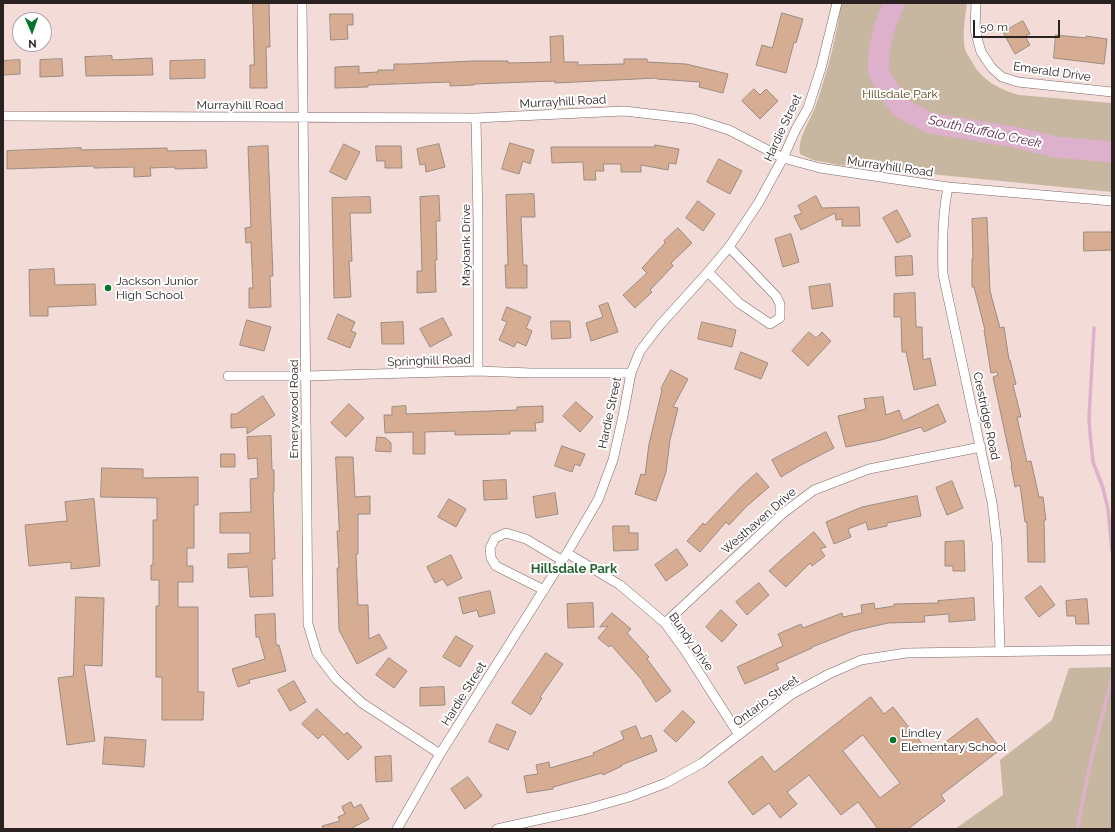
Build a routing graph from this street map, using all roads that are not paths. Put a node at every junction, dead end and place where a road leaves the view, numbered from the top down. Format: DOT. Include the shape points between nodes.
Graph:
graph roads {
  1 [pos="302,3"];
  2 [pos="837,3"];
  3 [pos="976,3"];
  4 [pos="1112,92"];
  5 [pos="3,116"];
  6 [pos="303,118"];
  7 [pos="476,118"];
  8 [pos="783,158"];
  9 [pos="948,187"];
  10 [pos="1112,201"];
  11 [pos="729,247"];
  12 [pos="708,272"];
  13 [pos="478,372"];
  14 [pos="631,373"];
  15 [pos="228,376"];
  16 [pos="306,376"];
  17 [pos="981,447"];
  18 [pos="565,557"];
  19 [pos="544,590"];
  20 [pos="665,623"];
  21 [pos="1112,650"];
  22 [pos="1000,651"];
  23 [pos="739,735"];
  24 [pos="440,754"];
  25 [pos="397,829"];
  26 [pos="497,829"];
  1 -- 6 [label="street, Emerywood Road"];
  2 -- 8 [label="street, Hardie Street" via="808,108"];
  3 -- 4 [label="street, Emerald Drive" via="975,30 981,52 1002,77 1018,82"];
  5 -- 6 [label="street, Murrayhill Road"];
  6 -- 7 [label="street, Murrayhill Road"];
  6 -- 16 [label="street, Emerywood Road"];
  7 -- 8 [label="street, Murrayhill Road" via="624,111 694,119 729,130"];
  7 -- 13 [label="street, Maybank Drive"];
  8 -- 9 [label="street, Murrayhill Road" via="820,168"];
  8 -- 11 [label="street, Hardie Street" via="759,202"];
  9 -- 10 [label="street, Murrayhill Road"];
  9 -- 17 [label="street, Crestridge Road" via="943,234 943,274"];
  11 -- 12 [label="street, Hardie Street"];
  11 -- 12 [label="street" via="776,296 780,304 780,318 770,324 739,303"];
  12 -- 14 [label="street, Hardie Street" via="640,351"];
  13 -- 14 [label="street, Springhill Road"];
  13 -- 16 [label="street, Springhill Road"];
  14 -- 18 [label="street, Hardie Street" via="610,467 598,500"];
  15 -- 16 [label="street, Springhill Road"];
  16 -- 24 [label="street, Emerywood Road" via="308,624 317,654 336,679 362,703"];
  17 -- 20 [label="street, Westhaven Drive" via="869,469 814,490 782,514"];
  17 -- 22 [label="street, Crestridge Road" via="998,542"];
  18 -- 19 [label="street, Hardie Street"];
  18 -- 19 [label="street, Bundy Drive" via="506,533 495,538 490,548 491,558 496,566"];
  18 -- 20 [label="street, Bundy Drive" via="620,585"];
  19 -- 24 [label="street, Hardie Street"];
  20 -- 23 [label="street, Bundy Drive"];
  21 -- 22 [label="street, Ontario Street"];
  22 -- 23 [label="street, Ontario Street" via="906,653 861,660 792,694"];
  23 -- 26 [label="street, Ontario Street" via="695,768 638,795"];
  24 -- 25 [label="street, Hardie Street"];
}
